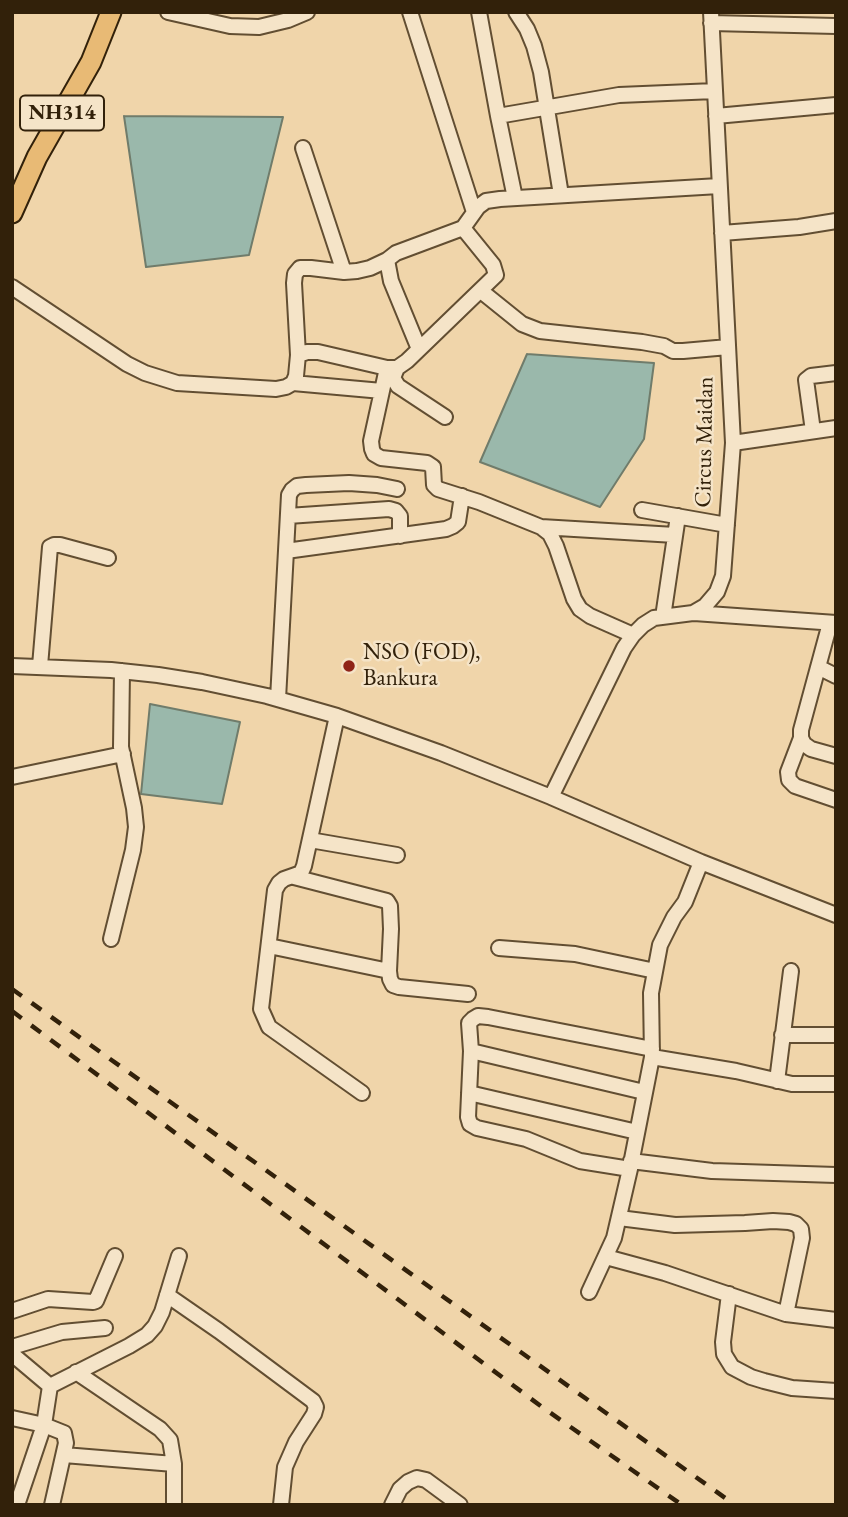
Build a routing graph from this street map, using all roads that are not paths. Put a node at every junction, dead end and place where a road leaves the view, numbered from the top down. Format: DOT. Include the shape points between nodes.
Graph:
graph roads {
  1 [pos="111,12"];
  2 [pos="168,12"];
  3 [pos="307,12"];
  4 [pos="410,12"];
  5 [pos="480,12"];
  6 [pos="516,12"];
  7 [pos="711,17"];
  8 [pos="813,19"];
  9 [pos="836,26"];
  10 [pos="715,91"];
  11 [pos="836,105"];
  12 [pos="548,107"];
  13 [pos="498,116"];
  14 [pos="716,116"];
  15 [pos="303,148"];
  16 [pos="719,186"];
  17 [pos="561,195"];
  18 [pos="515,198"];
  19 [pos="474,212"];
  20 [pos="12,213"];
  21 [pos="836,221"];
  22 [pos="463,228"];
  23 [pos="722,233"];
  24 [pos="387,260"];
  25 [pos="344,272"];
  26 [pos="12,287"];
  27 [pos="481,290"];
  28 [pos="728,347"];
  29 [pos="419,349"];
  30 [pos="298,355"];
  31 [pos="392,368"];
  32 [pos="836,373"];
  33 [pos="293,383"];
  34 [pos="382,391"];
  35 [pos="445,417"];
  36 [pos="836,428"];
  37 [pos="813,431"];
  38 [pos="733,443"];
  39 [pos="397,489"];
  40 [pos="462,496"];
  41 [pos="642,510"];
  42 [pos="288,516"];
  43 [pos="678,516"];
  44 [pos="727,525"];
  45 [pos="541,527"];
  46 [pos="676,535"];
  47 [pos="400,536"];
  48 [pos="286,551"];
  49 [pos="108,558"];
  50 [pos="693,613"];
  51 [pos="663,617"];
  52 [pos="833,623"];
  53 [pos="633,635"];
  54 [pos="12,666"];
  55 [pos="40,666"];
  56 [pos="818,667"];
  57 [pos="122,671"];
  58 [pos="836,676"];
  59 [pos="278,699"];
  60 [pos="337,716"];
  61 [pos="801,738"];
  62 [pos="122,754"];
  63 [pos="836,756"];
  64 [pos="12,777"];
  65 [pos="551,797"];
  66 [pos="836,800"];
  67 [pos="310,840"];
  68 [pos="397,855"];
  69 [pos="701,862"];
  70 [pos="294,877"];
  71 [pos="836,915"];
  72 [pos="111,939"];
  73 [pos="269,946"];
  74 [pos="499,948"];
  75 [pos="389,971"];
  76 [pos="655,971"];
  77 [pos="791,971"];
  78 [pos="468,994"];
  79 [pos="782,1035"];
  80 [pos="836,1035"];
  81 [pos="471,1051"];
  82 [pos="652,1053"];
  83 [pos="777,1081"];
  84 [pos="836,1084"];
  85 [pos="644,1092"];
  86 [pos="362,1093"];
  87 [pos="469,1093"];
  88 [pos="637,1132"];
  89 [pos="631,1165"];
  90 [pos="836,1175"];
  91 [pos="619,1218"];
  92 [pos="115,1256"];
  93 [pos="179,1256"];
  94 [pos="606,1257"];
  95 [pos="589,1292"];
  96 [pos="729,1294"];
  97 [pos="167,1295"];
  98 [pos="12,1311"];
  99 [pos="786,1314"];
  100 [pos="836,1320"];
  101 [pos="105,1328"];
  102 [pos="12,1347"];
  103 [pos="12,1354"];
  104 [pos="76,1372"];
  105 [pos="50,1386"];
  106 [pos="836,1391"];
  107 [pos="12,1418"];
  108 [pos="44,1425"];
  109 [pos="64,1455"];
  110 [pos="174,1464"];
  111 [pos="16,1504"];
  112 [pos="52,1505"];
  113 [pos="174,1505"];
  114 [pos="281,1505"];
  115 [pos="392,1505"];
  116 [pos="460,1505"];
  1 -- 20 [label="highway, NH314" via="91,62 37,157"];
  2 -- 3 [label="street" via="230,26 259,27"];
  4 -- 19 [label="street"];
  5 -- 13 [label="street"];
  6 -- 12 [label="street" via="534,46"];
  7 -- 8 [label="street"];
  7 -- 10 [label="street, Circus Maidan"];
  8 -- 9 [label="street"];
  10 -- 12 [label="street" via="619,94"];
  10 -- 14 [label="street, Circus Maidan"];
  11 -- 14 [label="street"];
  12 -- 13 [label="street"];
  12 -- 17 [label="street"];
  13 -- 18 [label="street"];
  14 -- 16 [label="street, Circus Maidan"];
  15 -- 25 [label="street"];
  16 -- 17 [label="street"];
  16 -- 23 [label="street, Circus Maidan"];
  17 -- 18 [label="street"];
  18 -- 19 [label="street" via="486,201"];
  19 -- 22 [label="street"];
  21 -- 23 [label="street"];
  22 -- 24 [label="street"];
  22 -- 27 [label="street" via="496,270"];
  23 -- 28 [label="street, Circus Maidan"];
  24 -- 25 [label="street"];
  24 -- 29 [label="street"];
  25 -- 30 [label="street" via="300,268 295,274"];
  26 -- 33 [label="street" via="127,364 161,379 276,389"];
  27 -- 28 [label="street" via="522,324 540,331 642,342 674,351"];
  27 -- 29 [label="street"];
  28 -- 38 [label="street, Circus Maidan"];
  29 -- 31 [label="street"];
  30 -- 31 [label="street" via="318,352"];
  30 -- 33 [label="street"];
  31 -- 34 [label="street"];
  31 -- 35 [label="street" via="398,386"];
  32 -- 37 [label="street" via="806,380"];
  33 -- 34 [label="street"];
  34 -- 40 [label="street" via="371,441 374,454 427,463 433,467 438,489"];
  36 -- 37 [label="street"];
  37 -- 38 [label="street"];
  38 -- 44 [label="street, Circus Maidan"];
  39 -- 42 [label="street" via="349,483 297,486 289,495"];
  40 -- 45 [label="street"];
  40 -- 47 [label="street" via="458,522 453,526"];
  41 -- 43 [label="street"];
  42 -- 47 [label="street" via="389,509 400,516"];
  42 -- 48 [label="street"];
  43 -- 44 [label="street"];
  43 -- 46 [label="street"];
  44 -- 50 [label="street, Circus Maidan" via="720,584 712,599"];
  45 -- 46 [label="street"];
  45 -- 53 [label="street" via="550,534 580,610"];
  46 -- 51 [label="street"];
  47 -- 48 [label="street"];
  48 -- 59 [label="street"];
  49 -- 55 [label="street" via="60,544 50,547"];
  50 -- 51 [label="street"];
  50 -- 52 [label="street"];
  51 -- 53 [label="street" via="654,618"];
  52 -- 56 [label="street"];
  53 -- 65 [label="street"];
  54 -- 55 [label="street"];
  55 -- 57 [label="street"];
  56 -- 58 [label="street"];
  56 -- 61 [label="street"];
  57 -- 59 [label="street"];
  57 -- 62 [label="street"];
  59 -- 60 [label="street"];
  60 -- 65 [label="street"];
  60 -- 67 [label="street"];
  61 -- 63 [label="street" via="811,749"];
  61 -- 66 [label="street" via="789,780"];
  62 -- 64 [label="street"];
  62 -- 72 [label="street" via="136,827"];
  65 -- 69 [label="street"];
  67 -- 68 [label="street"];
  67 -- 70 [label="street" via="301,873"];
  69 -- 71 [label="street"];
  69 -- 76 [label="street" via="660,945"];
  70 -- 73 [label="street" via="284,879 275,890"];
  70 -- 75 [label="street" via="387,901"];
  73 -- 75 [label="street"];
  73 -- 86 [label="street" via="261,1010 269,1027"];
  74 -- 76 [label="street" via="575,954"];
  75 -- 78 [label="street" via="393,985 399,987"];
  76 -- 82 [label="street"];
  77 -- 79 [label="street"];
  79 -- 80 [label="street"];
  79 -- 83 [label="street"];
  81 -- 82 [label="street" via="469,1023 478,1016"];
  81 -- 85 [label="street"];
  81 -- 87 [label="street"];
  82 -- 83 [label="street"];
  82 -- 85 [label="street"];
  83 -- 84 [label="street"];
  85 -- 88 [label="street"];
  87 -- 88 [label="street"];
  87 -- 89 [label="street" via="468,1117 477,1128 527,1139 580,1161"];
  88 -- 89 [label="street"];
  89 -- 90 [label="street"];
  89 -- 91 [label="street"];
  91 -- 94 [label="street"];
  91 -- 99 [label="street" via="675,1225 796,1224 802,1229 802,1238"];
  92 -- 98 [label="street" via="96,1301 48,1298"];
  93 -- 97 [label="street"];
  94 -- 95 [label="street"];
  94 -- 96 [label="street"];
  96 -- 99 [label="street"];
  96 -- 106 [label="street" via="723,1342 732,1367 792,1388"];
  97 -- 104 [label="street" via="147,1335"];
  97 -- 114 [label="street" via="313,1401 314,1414 285,1466"];
  99 -- 100 [label="street"];
  101 -- 102 [label="street" via="62,1332"];
  103 -- 105 [label="street"];
  104 -- 105 [label="street"];
  104 -- 110 [label="street" via="160,1429 170,1440"];
  105 -- 108 [label="street"];
  107 -- 108 [label="street"];
  108 -- 109 [label="street" via="64,1433"];
  108 -- 111 [label="street"];
  109 -- 110 [label="street"];
  109 -- 112 [label="street"];
  110 -- 113 [label="street"];
  115 -- 116 [label="street" via="400,1489 417,1478"];
}
